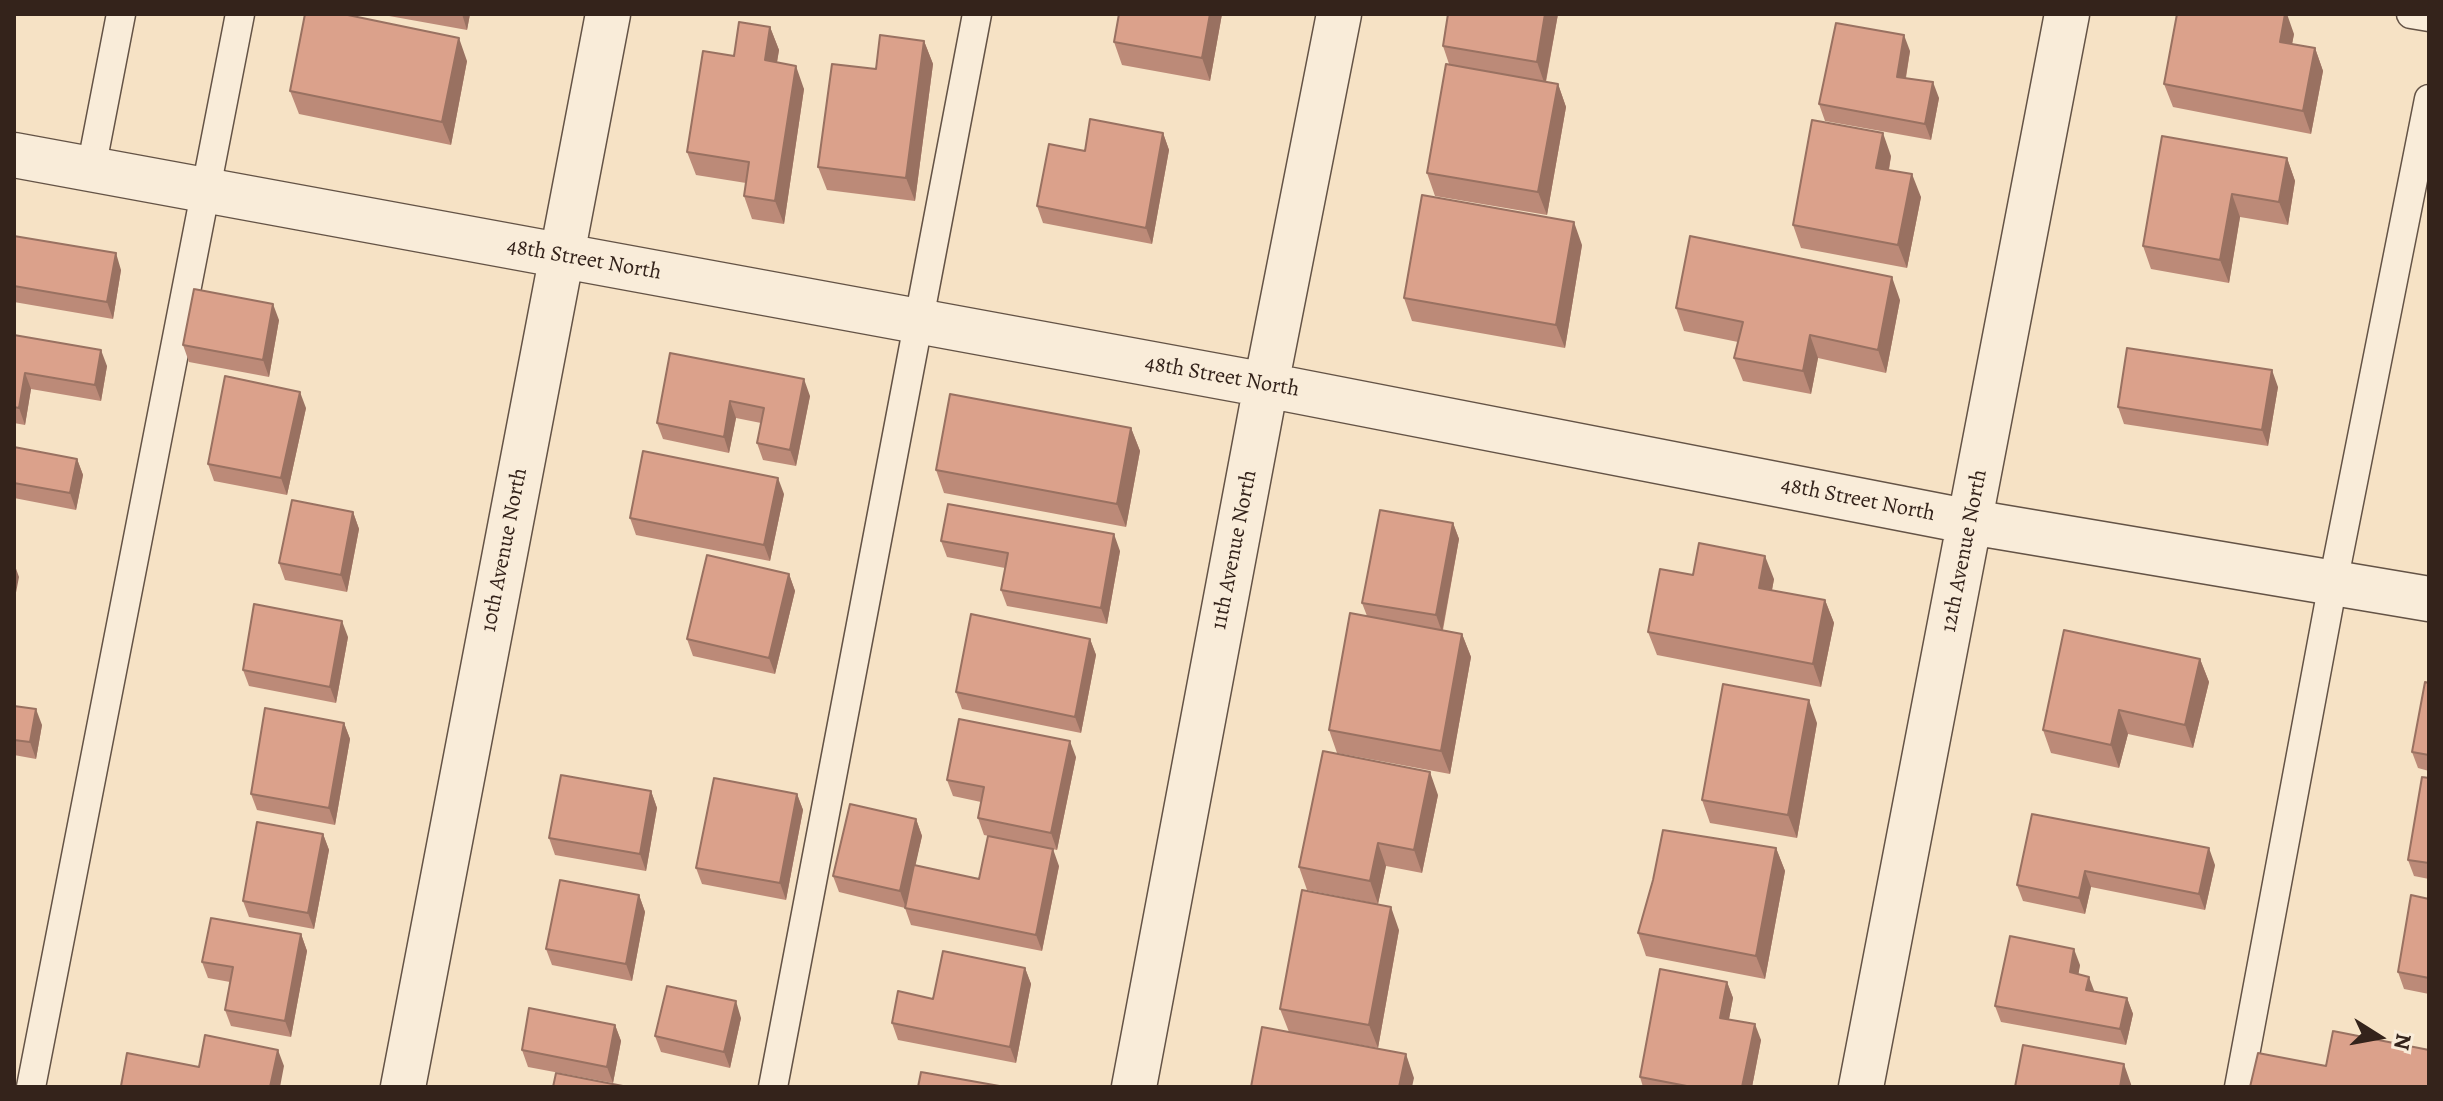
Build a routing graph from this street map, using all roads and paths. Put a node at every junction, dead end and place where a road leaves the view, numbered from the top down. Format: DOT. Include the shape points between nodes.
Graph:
graph roads {
  1 [pos="121,14"];
  2 [pos="240,14"];
  3 [pos="608,14"];
  4 [pos="977,14"];
  5 [pos="1339,14"];
  6 [pos="2067,14"];
  7 [pos="2411,14"];
  8 [pos="2429,17"];
  9 [pos="2429,99"];
  10 [pos="14,155"];
  11 [pos="91,169"];
  12 [pos="205,191"];
  13 [pos="561,256"];
  14 [pos="918,321"];
  15 [pos="1266,385"];
  16 [pos="1971,522"];
  17 [pos="2333,583"];
  18 [pos="2429,599"];
  19 [pos="31,1087"];
  20 [pos="403,1087"];
  21 [pos="773,1087"];
  22 [pos="1134,1087"];
  23 [pos="1861,1087"];
  24 [pos="2239,1087"];
  1 -- 11 [label="lane"];
  2 -- 12 [label="lane"];
  3 -- 13 [label="street, 10th Avenue North"];
  4 -- 14 [label="lane"];
  5 -- 15 [label="street, 11th Avenue North"];
  6 -- 16 [label="street, 12th Avenue North"];
  7 -- 8 [label="lane"];
  9 -- 17 [label="lane"];
  10 -- 11 [label="street, 48th Street North"];
  11 -- 12 [label="street, 48th Street North"];
  12 -- 13 [label="street, 48th Street North"];
  12 -- 19 [label="lane"];
  13 -- 14 [label="street, 48th Street North"];
  13 -- 20 [label="street, 10th Avenue North"];
  14 -- 15 [label="street, 48th Street North"];
  14 -- 21 [label="lane"];
  15 -- 16 [label="street, 48th Street North"];
  15 -- 22 [label="street, 11th Avenue North"];
  16 -- 17 [label="street, 48th Street North"];
  16 -- 23 [label="street, 12th Avenue North"];
  17 -- 18 [label="street, 48th Street North"];
  17 -- 24 [label="lane"];
}
